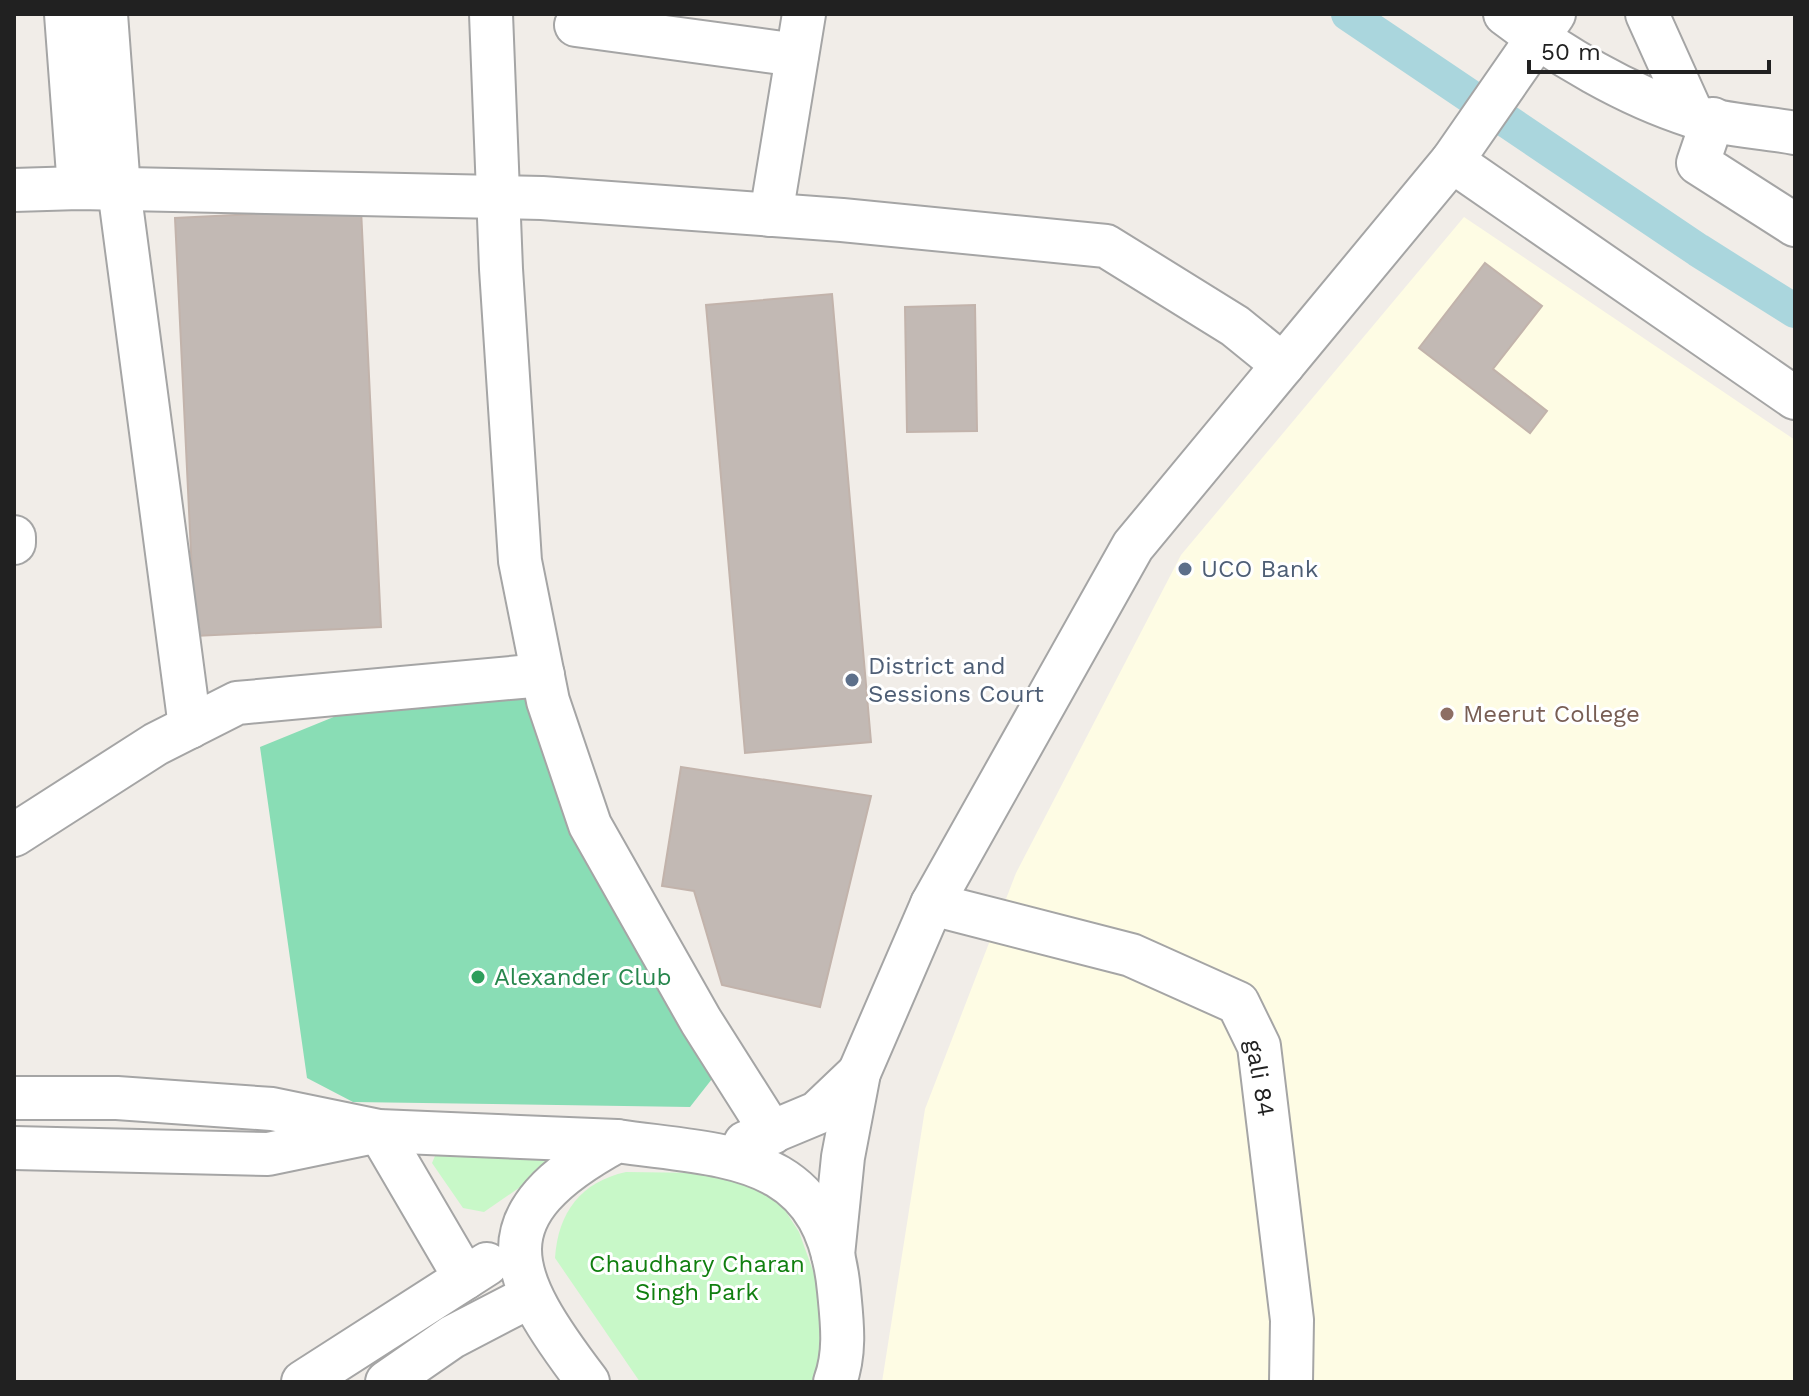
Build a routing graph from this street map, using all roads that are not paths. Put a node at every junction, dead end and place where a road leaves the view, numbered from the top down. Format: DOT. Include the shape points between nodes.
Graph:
graph roads {
  1 [pos="66,14"];
  2 [pos="106,14"];
  3 [pos="491,14"];
  4 [pos="804,14"];
  5 [pos="1647,14"];
  6 [pos="1532,22"];
  7 [pos="576,25"];
  8 [pos="797,55"];
  9 [pos="1703,118"];
  10 [pos="1795,133"];
  11 [pos="1462,147"];
  12 [pos="99,188"];
  13 [pos="14,190"];
  14 [pos="498,197"];
  15 [pos="771,215"];
  16 [pos="1795,225"];
  17 [pos="1283,365"];
  18 [pos="1795,398"];
  19 [pos="543,675"];
  20 [pos="190,727"];
  21 [pos="14,835"];
  22 [pos="932,904"];
  23 [pos="859,1073"];
  24 [pos="14,1098"];
  25 [pos="379,1131"];
  26 [pos="772,1133"];
  27 [pos="617,1141"];
  28 [pos="14,1148"];
  29 [pos="710,1155"];
  30 [pos="519,1244"];
  31 [pos="833,1255"];
  32 [pos="465,1278"];
  33 [pos="529,1297"];
  34 [pos="837,1380"];
  35 [pos="303,1382"];
  36 [pos="387,1382"];
  37 [pos="588,1382"];
  38 [pos="1291,1382"];
  1 -- 12 [label="street"];
  2 -- 12 [label="street"];
  3 -- 14 [label="street"];
  4 -- 8 [label="street"];
  5 -- 9 [label="street"];
  6 -- 9 [label="street" via="1616,83"];
  6 -- 11 [label="street" via="1504,85"];
  7 -- 8 [label="street"];
  8 -- 15 [label="street"];
  9 -- 10 [label="street"];
  9 -- 16 [label="street" via="1698,163"];
  11 -- 17 [label="street"];
  11 -- 18 [label="street"];
  12 -- 13 [label="street"];
  12 -- 14 [label="street"];
  12 -- 20 [label="street"];
  14 -- 15 [label="street"];
  14 -- 19 [label="street" via="520,561"];
  15 -- 17 [label="street" via="1106,246 1235,326"];
  17 -- 22 [label="street" via="1133,546"];
  19 -- 20 [label="street" via="237,703"];
  19 -- 26 [label="street" via="590,825 701,1021"];
  20 -- 21 [label="street"];
  22 -- 23 [label="street"];
  22 -- 38 [label="street, gali 84" via="1131,955 1238,1003 1259,1046 1292,1320"];
  23 -- 26 [label="street" via="817,1113"];
  23 -- 31 [label="street"];
  24 -- 25 [label="street" via="117,1098 272,1109"];
  25 -- 27 [label="street"];
  25 -- 28 [label="street" via="268,1154"];
  25 -- 32 [label="street"];
  26 -- 29 [label="street"];
  27 -- 29 [label="street"];
  27 -- 30 [label="street" via="551,1183"];
  29 -- 31 [label="street" via="748,1161 777,1173 800,1191"];
  30 -- 32 [label="street"];
  30 -- 33 [label="street"];
  31 -- 34 [label="street" via="843,1332"];
  32 -- 35 [label="street"];
  33 -- 36 [label="street" via="452,1337"];
  33 -- 37 [label="street"];
}
